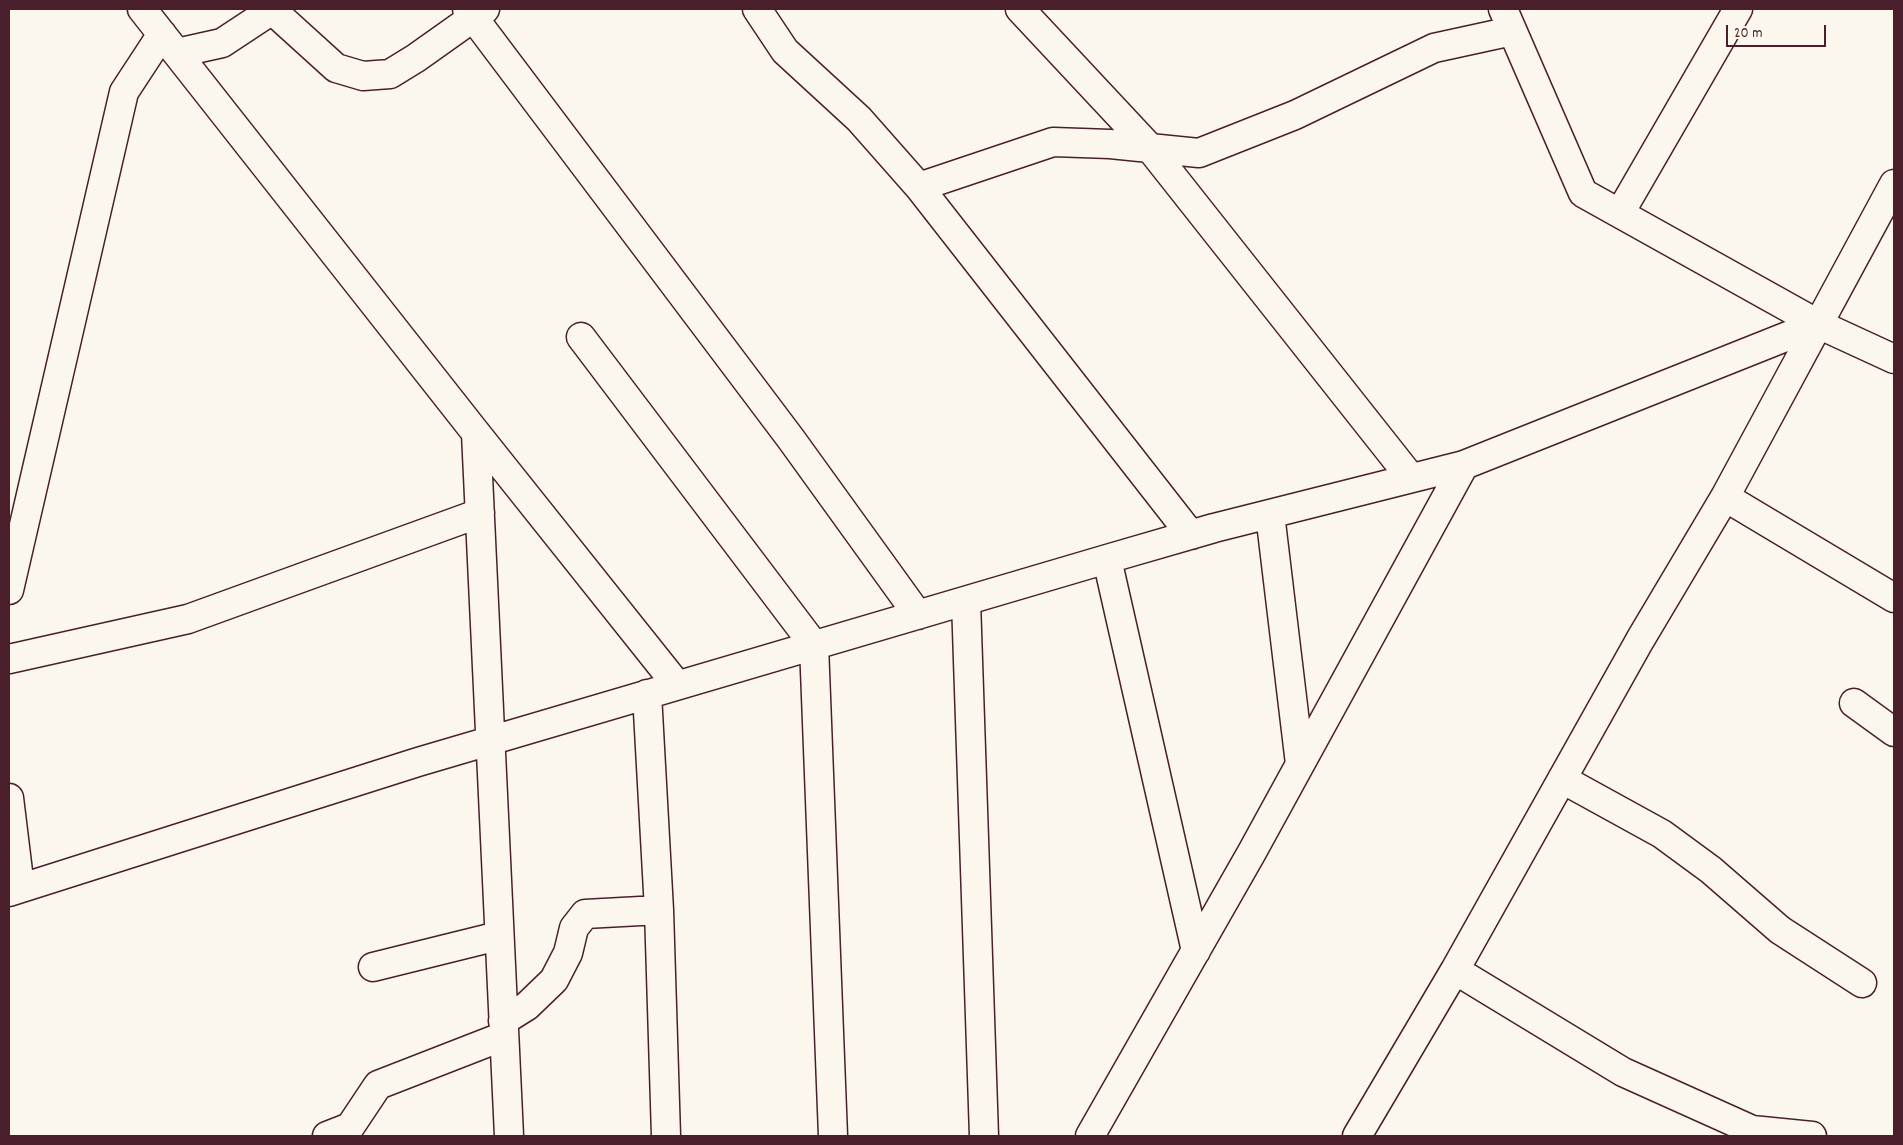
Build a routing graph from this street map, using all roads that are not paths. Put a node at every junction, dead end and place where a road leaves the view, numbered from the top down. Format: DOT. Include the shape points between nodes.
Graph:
graph roads {
  1 [pos="142,9"];
  2 [pos="272,9"];
  3 [pos="757,9"];
  4 [pos="1020,9"];
  5 [pos="1738,9"];
  6 [pos="475,12"];
  7 [pos="1507,20"];
  8 [pos="169,43"];
  9 [pos="1150,148"];
  10 [pos="1894,184"];
  11 [pos="919,187"];
  12 [pos="1620,213"];
  13 [pos="1818,324"];
  14 [pos="581,337"];
  15 [pos="1894,359"];
  16 [pos="476,433"];
  17 [pos="1464,465"];
  18 [pos="1411,478"];
  19 [pos="1725,497"];
  20 [pos="480,513"];
  21 [pos="1270,514"];
  22 [pos="1191,535"];
  23 [pos="1107,559"];
  24 [pos="9,590"];
  25 [pos="1894,598"];
  26 [pos="966,601"];
  27 [pos="918,615"];
  28 [pos="814,645"];
  29 [pos="9,659"];
  30 [pos="677,685"];
  31 [pos="647,694"];
  32 [pos="1854,703"];
  33 [pos="1894,732"];
  34 [pos="491,740"];
  35 [pos="1300,764"];
  36 [pos="1562,779"];
  37 [pos="9,798"];
  38 [pos="14,890"];
  39 [pos="659,910"];
  40 [pos="498,936"];
  41 [pos="1196,951"];
  42 [pos="373,967"];
  43 [pos="1455,970"];
  44 [pos="1862,982"];
  45 [pos="503,1028"];
  46 [pos="343,1133"];
  47 [pos="509,1136"];
  48 [pos="666,1136"];
  49 [pos="833,1136"];
  50 [pos="984,1136"];
  51 [pos="1090,1136"];
  52 [pos="1357,1136"];
  53 [pos="1812,1136"];
  1 -- 8 [label="street"];
  2 -- 6 [label="street" via="336,68 363,76 390,74"];
  2 -- 8 [label="street" via="222,43"];
  3 -- 11 [label="street" via="786,51 859,119"];
  4 -- 9 [label="street"];
  5 -- 12 [label="street"];
  6 -- 27 [label="street"];
  7 -- 9 [label="street" via="1434,48 1295,115 1200,153"];
  7 -- 12 [label="street" via="1583,193"];
  8 -- 16 [label="street"];
  8 -- 24 [label="street" via="124,92"];
  9 -- 11 [label="street" via="1052,142"];
  9 -- 18 [label="street"];
  10 -- 13 [label="street"];
  11 -- 22 [label="street"];
  12 -- 13 [label="street"];
  13 -- 15 [label="street"];
  13 -- 17 [label="street"];
  13 -- 19 [label="street"];
  14 -- 28 [label="street"];
  16 -- 20 [label="street"];
  16 -- 30 [label="street"];
  17 -- 18 [label="street"];
  17 -- 35 [label="street"];
  18 -- 21 [label="street"];
  19 -- 25 [label="street"];
  19 -- 36 [label="street"];
  20 -- 29 [label="street" via="188,619"];
  20 -- 34 [label="street"];
  21 -- 22 [label="street"];
  21 -- 35 [label="street"];
  22 -- 23 [label="street"];
  23 -- 26 [label="street"];
  23 -- 41 [label="street"];
  26 -- 27 [label="street"];
  26 -- 50 [label="street"];
  27 -- 28 [label="street"];
  28 -- 30 [label="street"];
  28 -- 49 [label="street"];
  30 -- 31 [label="street"];
  31 -- 34 [label="street"];
  31 -- 39 [label="street"];
  32 -- 33 [label="street"];
  34 -- 38 [label="street"];
  34 -- 40 [label="street"];
  35 -- 41 [label="street"];
  36 -- 43 [label="street"];
  36 -- 44 [label="street" via="1662,834 1711,870 1780,930"];
  37 -- 38 [label="street"];
  39 -- 45 [label="street" via="585,914 574,928 568,953 554,980"];
  39 -- 48 [label="street"];
  40 -- 42 [label="street"];
  40 -- 45 [label="street"];
  41 -- 51 [label="street"];
  43 -- 52 [label="street"];
  43 -- 53 [label="street" via="1623,1072 1752,1130"];
  45 -- 46 [label="street" via="378,1085"];
  45 -- 47 [label="street"];
}
